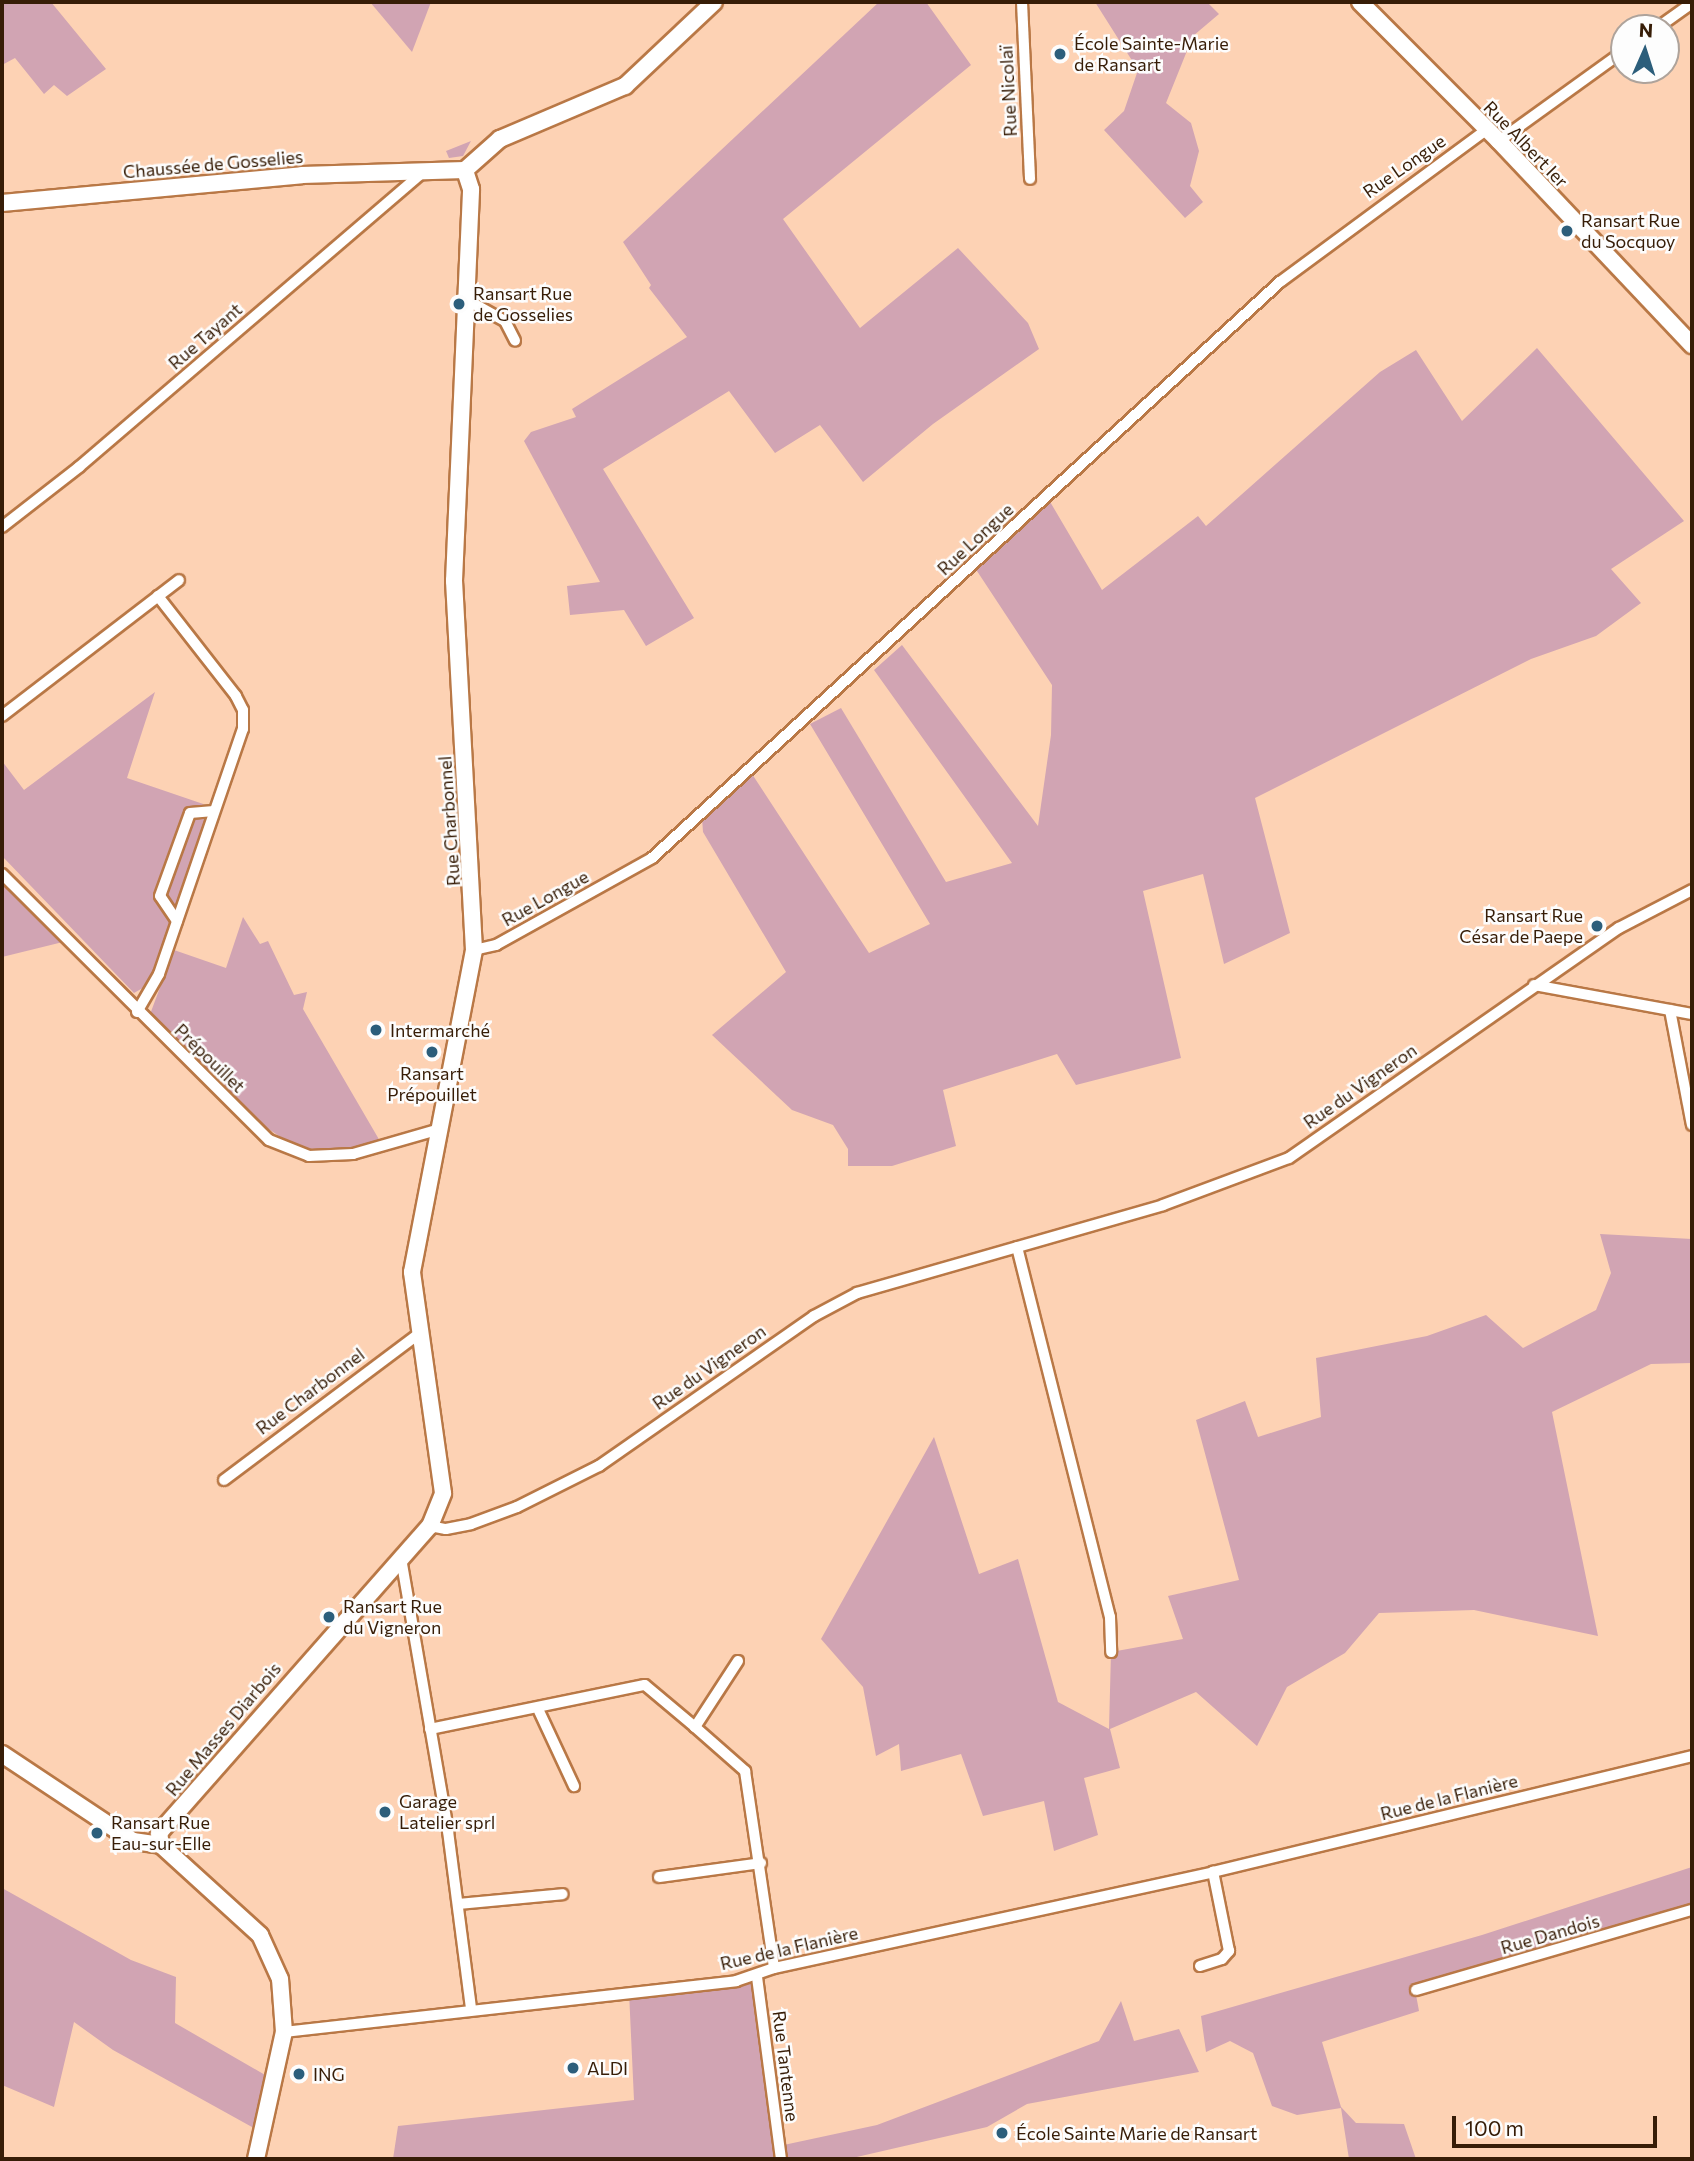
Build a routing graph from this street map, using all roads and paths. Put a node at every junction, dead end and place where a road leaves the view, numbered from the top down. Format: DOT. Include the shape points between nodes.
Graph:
graph roads {
  1 [pos="714,2"];
  2 [pos="1022,2"];
  3 [pos="1360,2"];
  4 [pos="1692,3"];
  5 [pos="1677,14"];
  6 [pos="1610,61"];
  7 [pos="1486,130"];
  8 [pos="1499,141"];
  9 [pos="427,168"];
  10 [pos="466,170"];
  11 [pos="1030,179"];
  12 [pos="2,203"];
  13 [pos="467,300"];
  14 [pos="515,341"];
  15 [pos="1692,345"];
  16 [pos="2,527"];
  17 [pos="179,580"];
  18 [pos="158,596"];
  19 [pos="2,716"];
  20 [pos="214,811"];
  21 [pos="2,874"];
  22 [pos="1692,890"];
  23 [pos="177,921"];
  24 [pos="474,950"];
  25 [pos="1534,985"];
  26 [pos="1670,1010"];
  27 [pos="138,1012"];
  28 [pos="1692,1014"];
  29 [pos="1692,1125"];
  30 [pos="440,1129"];
  31 [pos="1017,1247"];
  32 [pos="420,1333"];
  33 [pos="224,1480"];
  34 [pos="430,1525"];
  35 [pos="401,1558"];
  36 [pos="1111,1651"];
  37 [pos="737,1661"];
  38 [pos="539,1711"];
  39 [pos="695,1727"];
  40 [pos="430,1729"];
  41 [pos="2,1754"];
  42 [pos="1692,1756"];
  43 [pos="574,1786"];
  44 [pos="161,1845"];
  45 [pos="761,1863"];
  46 [pos="1213,1872"];
  47 [pos="659,1877"];
  48 [pos="563,1894"];
  49 [pos="458,1904"];
  50 [pos="1692,1910"];
  51 [pos="1200,1966"];
  52 [pos="774,1968"];
  53 [pos="757,1977"];
  54 [pos="1416,1990"];
  55 [pos="471,2007"];
  56 [pos="284,2032"];
  57 [pos="256,2159"];
  58 [pos="781,2159"];
  1 -- 10 [label="street" via="625,86 500,139"];
  2 -- 11 [label="street, Rue Nicolaï"];
  3 -- 7 [label="street, Rue Albert Ier"];
  4 -- 5 [label="street"];
  6 -- 8 [label="street"];
  7 -- 8 [label="street, Rue Albert Ier"];
  7 -- 24 [label="street, Rue Longue" via="1280,282 652,858 496,945"];
  8 -- 15 [label="street, Rue Albert Ier"];
  9 -- 10 [label="street, Chaussée de Gosselies"];
  9 -- 12 [label="street, Chaussée de Gosselies"];
  9 -- 16 [label="street, Rue Tayant" via="79,467"];
  10 -- 13 [label="street, Rue Charbonnel" via="471,189"];
  13 -- 14 [label="street" via="505,321"];
  13 -- 24 [label="street, Rue Charbonnel" via="454,580"];
  17 -- 18 [label="street"];
  18 -- 19 [label="street"];
  18 -- 20 [label="street" via="243,710 243,729"];
  20 -- 23 [label="street"];
  20 -- 23 [label="street" via="190,813 160,896"];
  21 -- 27 [label="street, Prépouillet"];
  22 -- 25 [label="street, Rue du Vigneron" via="1619,928"];
  23 -- 27 [label="street" via="159,974"];
  24 -- 30 [label="street, Rue Charbonnel"];
  25 -- 26 [label="street"];
  25 -- 31 [label="street, Rue du Vigneron" via="1289,1158 1163,1205"];
  26 -- 28 [label="street"];
  26 -- 29 [label="street"];
  27 -- 30 [label="street, Prépouillet" via="269,1140 309,1156 353,1154"];
  30 -- 32 [label="street, Rue Charbonnel" via="412,1272"];
  31 -- 34 [label="street, Rue du Vigneron" via="857,1293 814,1316 600,1466 471,1524 446,1529"];
  31 -- 36 [label="street" via="1110,1617"];
  32 -- 33 [label="street, Rue Charbonnel"];
  32 -- 34 [label="street, Rue Charbonnel" via="443,1493"];
  34 -- 35 [label="street, Rue Masses Diarbois"];
  35 -- 40 [label="street"];
  35 -- 44 [label="street, Rue Masses Diarbois" via="159,1833"];
  37 -- 39 [label="street"];
  38 -- 39 [label="street" via="645,1685"];
  38 -- 40 [label="street"];
  38 -- 43 [label="street"];
  39 -- 45 [label="street" via="745,1771"];
  40 -- 49 [label="street"];
  41 -- 44 [label="street" via="133,1841"];
  42 -- 46 [label="street, Rue de la Flanière"];
  44 -- 56 [label="street" via="260,1935 281,1979"];
  45 -- 47 [label="street"];
  45 -- 52 [label="street"];
  46 -- 51 [label="street" via="1229,1951 1222,1959"];
  46 -- 52 [label="street, Rue de la Flanière"];
  48 -- 49 [label="street"];
  49 -- 55 [label="street"];
  50 -- 54 [label="street, Rue Dandois"];
  52 -- 53 [label="street, Rue de la Flanière"];
  53 -- 55 [label="street, Rue de la Flanière"];
  53 -- 58 [label="street, Rue Tantenne"];
  55 -- 56 [label="street, Rue de la Flanière"];
  56 -- 57 [label="street"];
}
